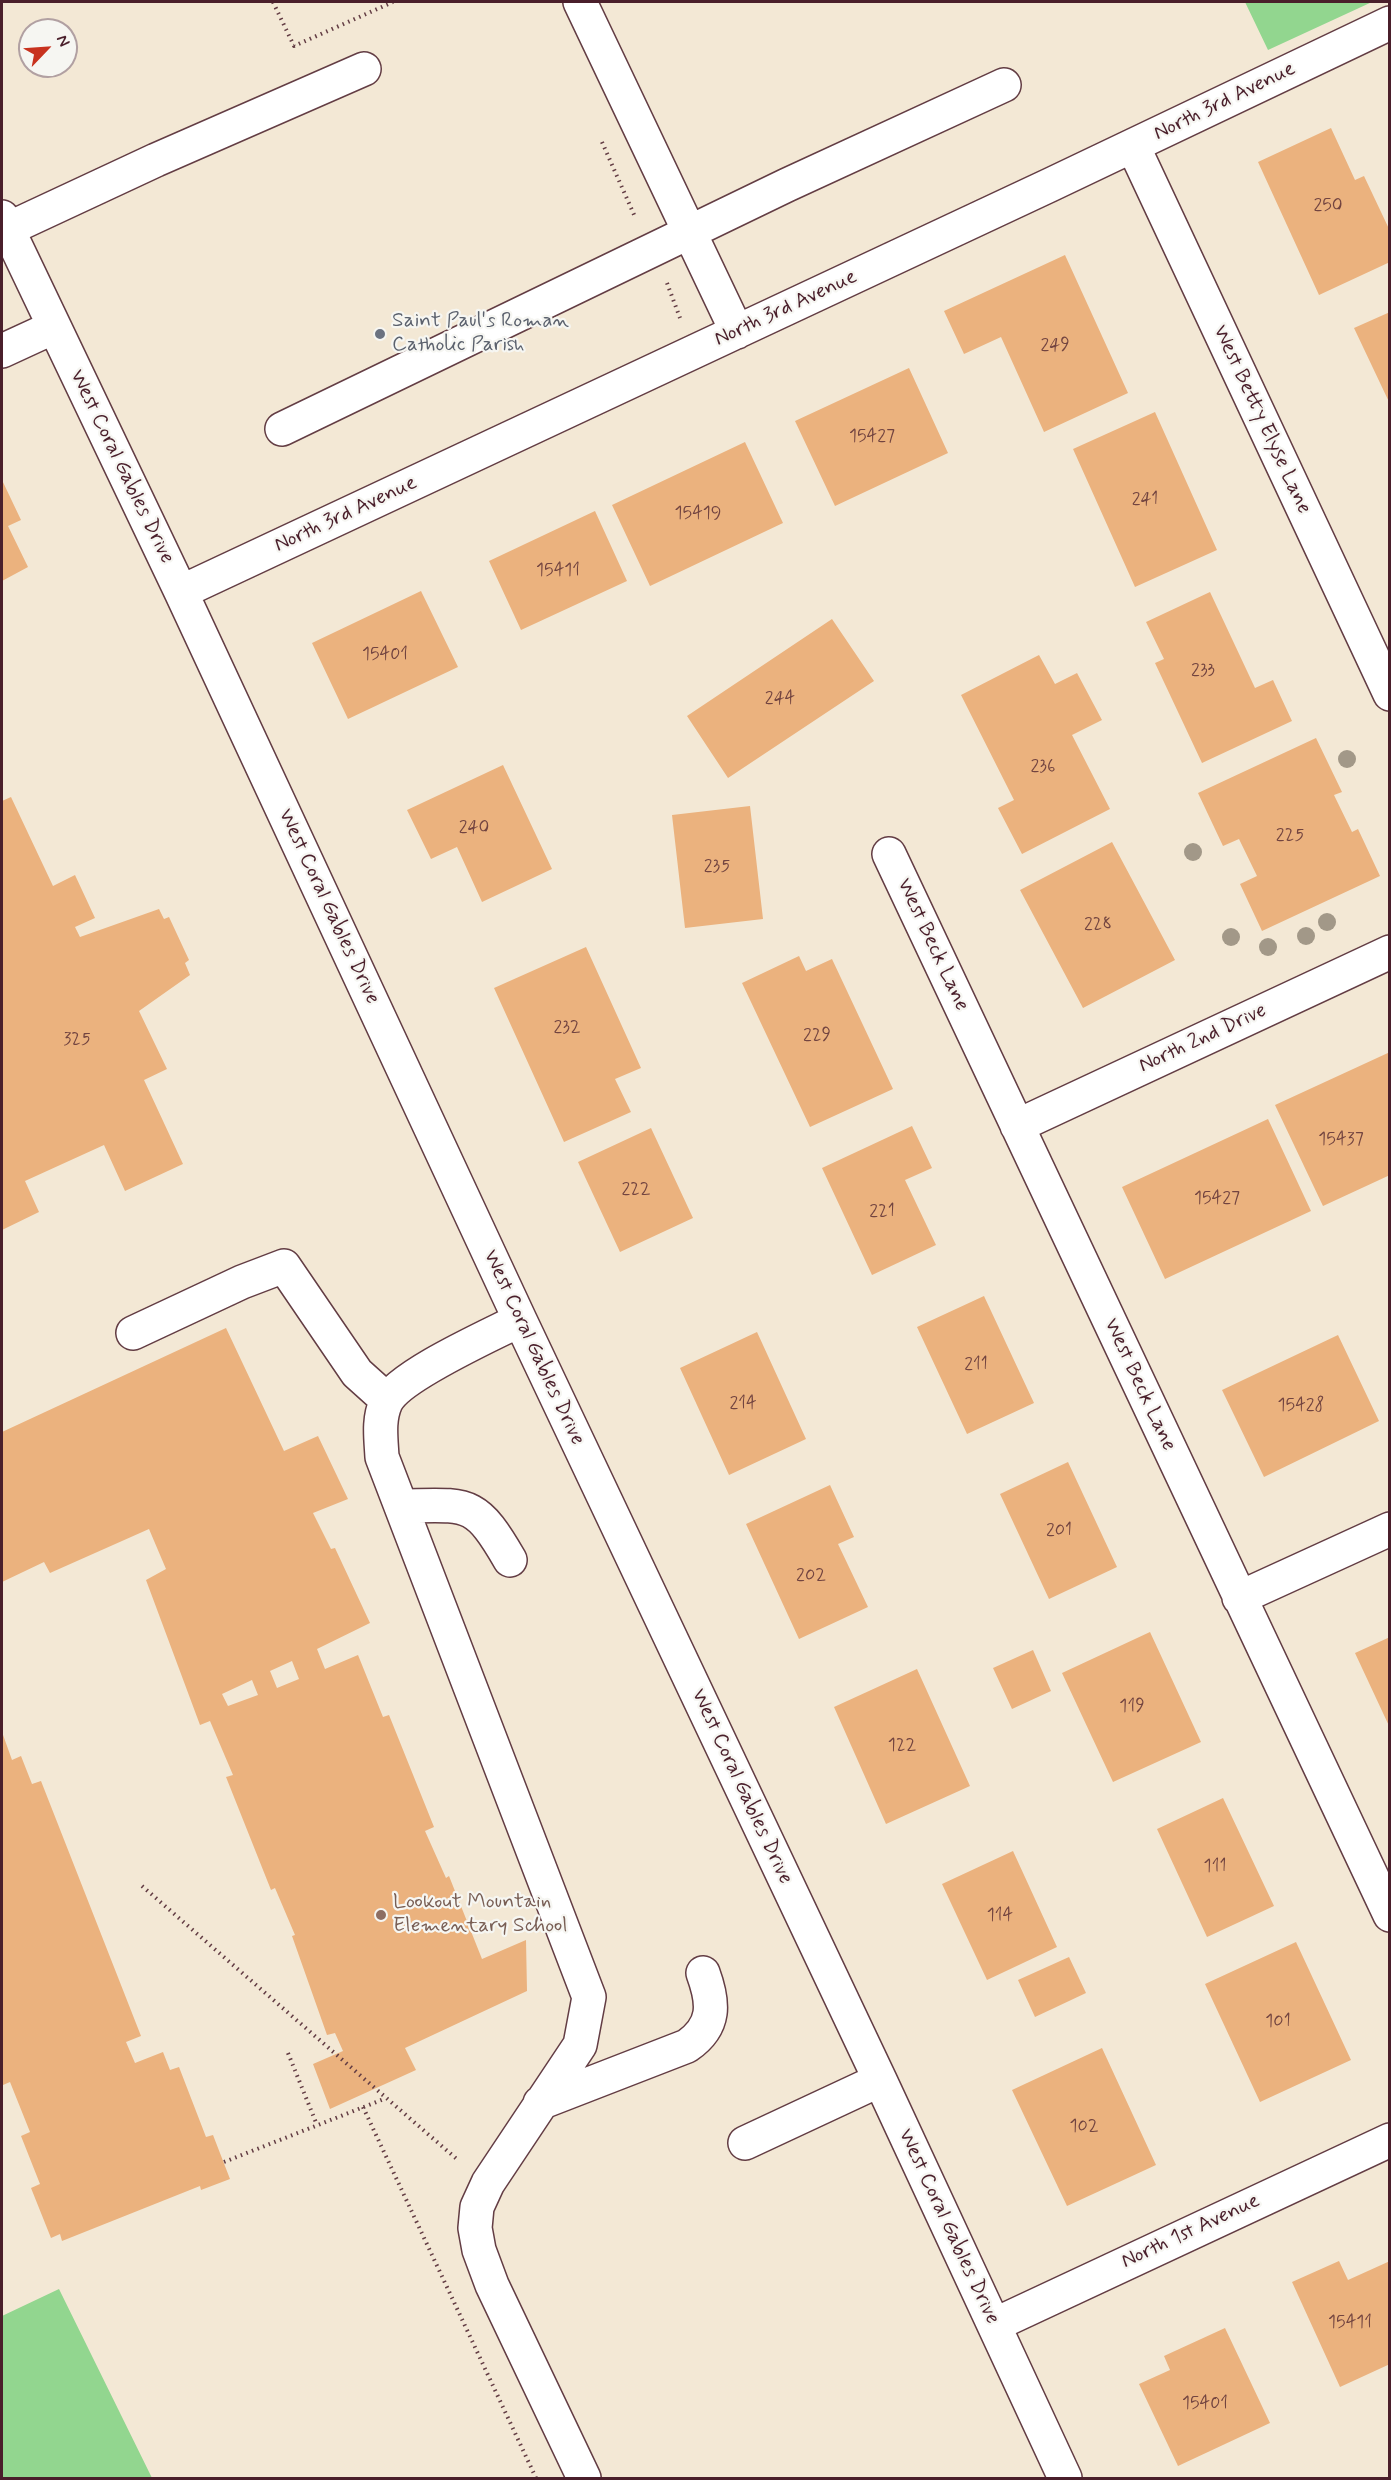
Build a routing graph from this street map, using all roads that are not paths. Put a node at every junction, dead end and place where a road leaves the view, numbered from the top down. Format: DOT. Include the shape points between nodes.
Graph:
graph roads {
  1 [pos="580,2"];
  2 [pos="1389,23"];
  3 [pos="364,69"];
  4 [pos="1004,86"];
  5 [pos="1133,146"];
  6 [pos="4,223"];
  7 [pos="690,234"];
  8 [pos="54,327"];
  9 [pos="736,332"];
  10 [pos="2,351"];
  11 [pos="282,429"];
  12 [pos="181,592"];
  13 [pos="1389,694"];
  14 [pos="889,854"];
  15 [pos="1389,952"];
  16 [pos="1017,1126"];
  17 [pos="520,1320"];
  18 [pos="133,1332"];
  19 [pos="387,1400"];
  20 [pos="401,1506"];
  21 [pos="1389,1528"];
  22 [pos="510,1560"];
  23 [pos="1239,1598"];
  24 [pos="1389,1916"];
  25 [pos="703,1972"];
  26 [pos="880,2080"];
  27 [pos="540,2103"];
  28 [pos="1389,2140"];
  29 [pos="745,2143"];
  30 [pos="994,2325"];
  31 [pos="584,2478"];
  32 [pos="1065,2478"];
  1 -- 7 [label="street"];
  2 -- 5 [label="street, North 3rd Avenue"];
  3 -- 6 [label="street"];
  4 -- 7 [label="street"];
  5 -- 9 [label="street, North 3rd Avenue"];
  5 -- 13 [label="street, West Betty Elyse Lane"];
  6 -- 8 [label="street, West Coral Gables Drive"];
  7 -- 9 [label="street"];
  7 -- 11 [label="street"];
  8 -- 10 [label="street"];
  8 -- 12 [label="street, West Coral Gables Drive"];
  9 -- 12 [label="street, North 3rd Avenue"];
  12 -- 17 [label="street, West Coral Gables Drive"];
  14 -- 16 [label="street, West Beck Lane"];
  15 -- 16 [label="street, North 2nd Drive"];
  16 -- 23 [label="street, West Beck Lane"];
  17 -- 19 [label="street" via="427,1368"];
  17 -- 26 [label="street, West Coral Gables Drive"];
  18 -- 19 [label="street" via="284,1266 357,1373"];
  19 -- 20 [label="street" via="380,1422 382,1457"];
  20 -- 22 [label="street" via="461,1507 476,1512 492,1529"];
  20 -- 27 [label="street" via="589,1997 580,2045"];
  21 -- 23 [label="street"];
  23 -- 24 [label="street, West Beck Lane"];
  25 -- 27 [label="street" via="712,1996 701,2036 687,2046"];
  26 -- 29 [label="street"];
  26 -- 30 [label="street, West Coral Gables Drive"];
  27 -- 31 [label="street" via="488,2183 477,2207 476,2228 479,2250 492,2285"];
  28 -- 30 [label="street, North 1st Avenue"];
  30 -- 32 [label="street, West Coral Gables Drive"];
}
